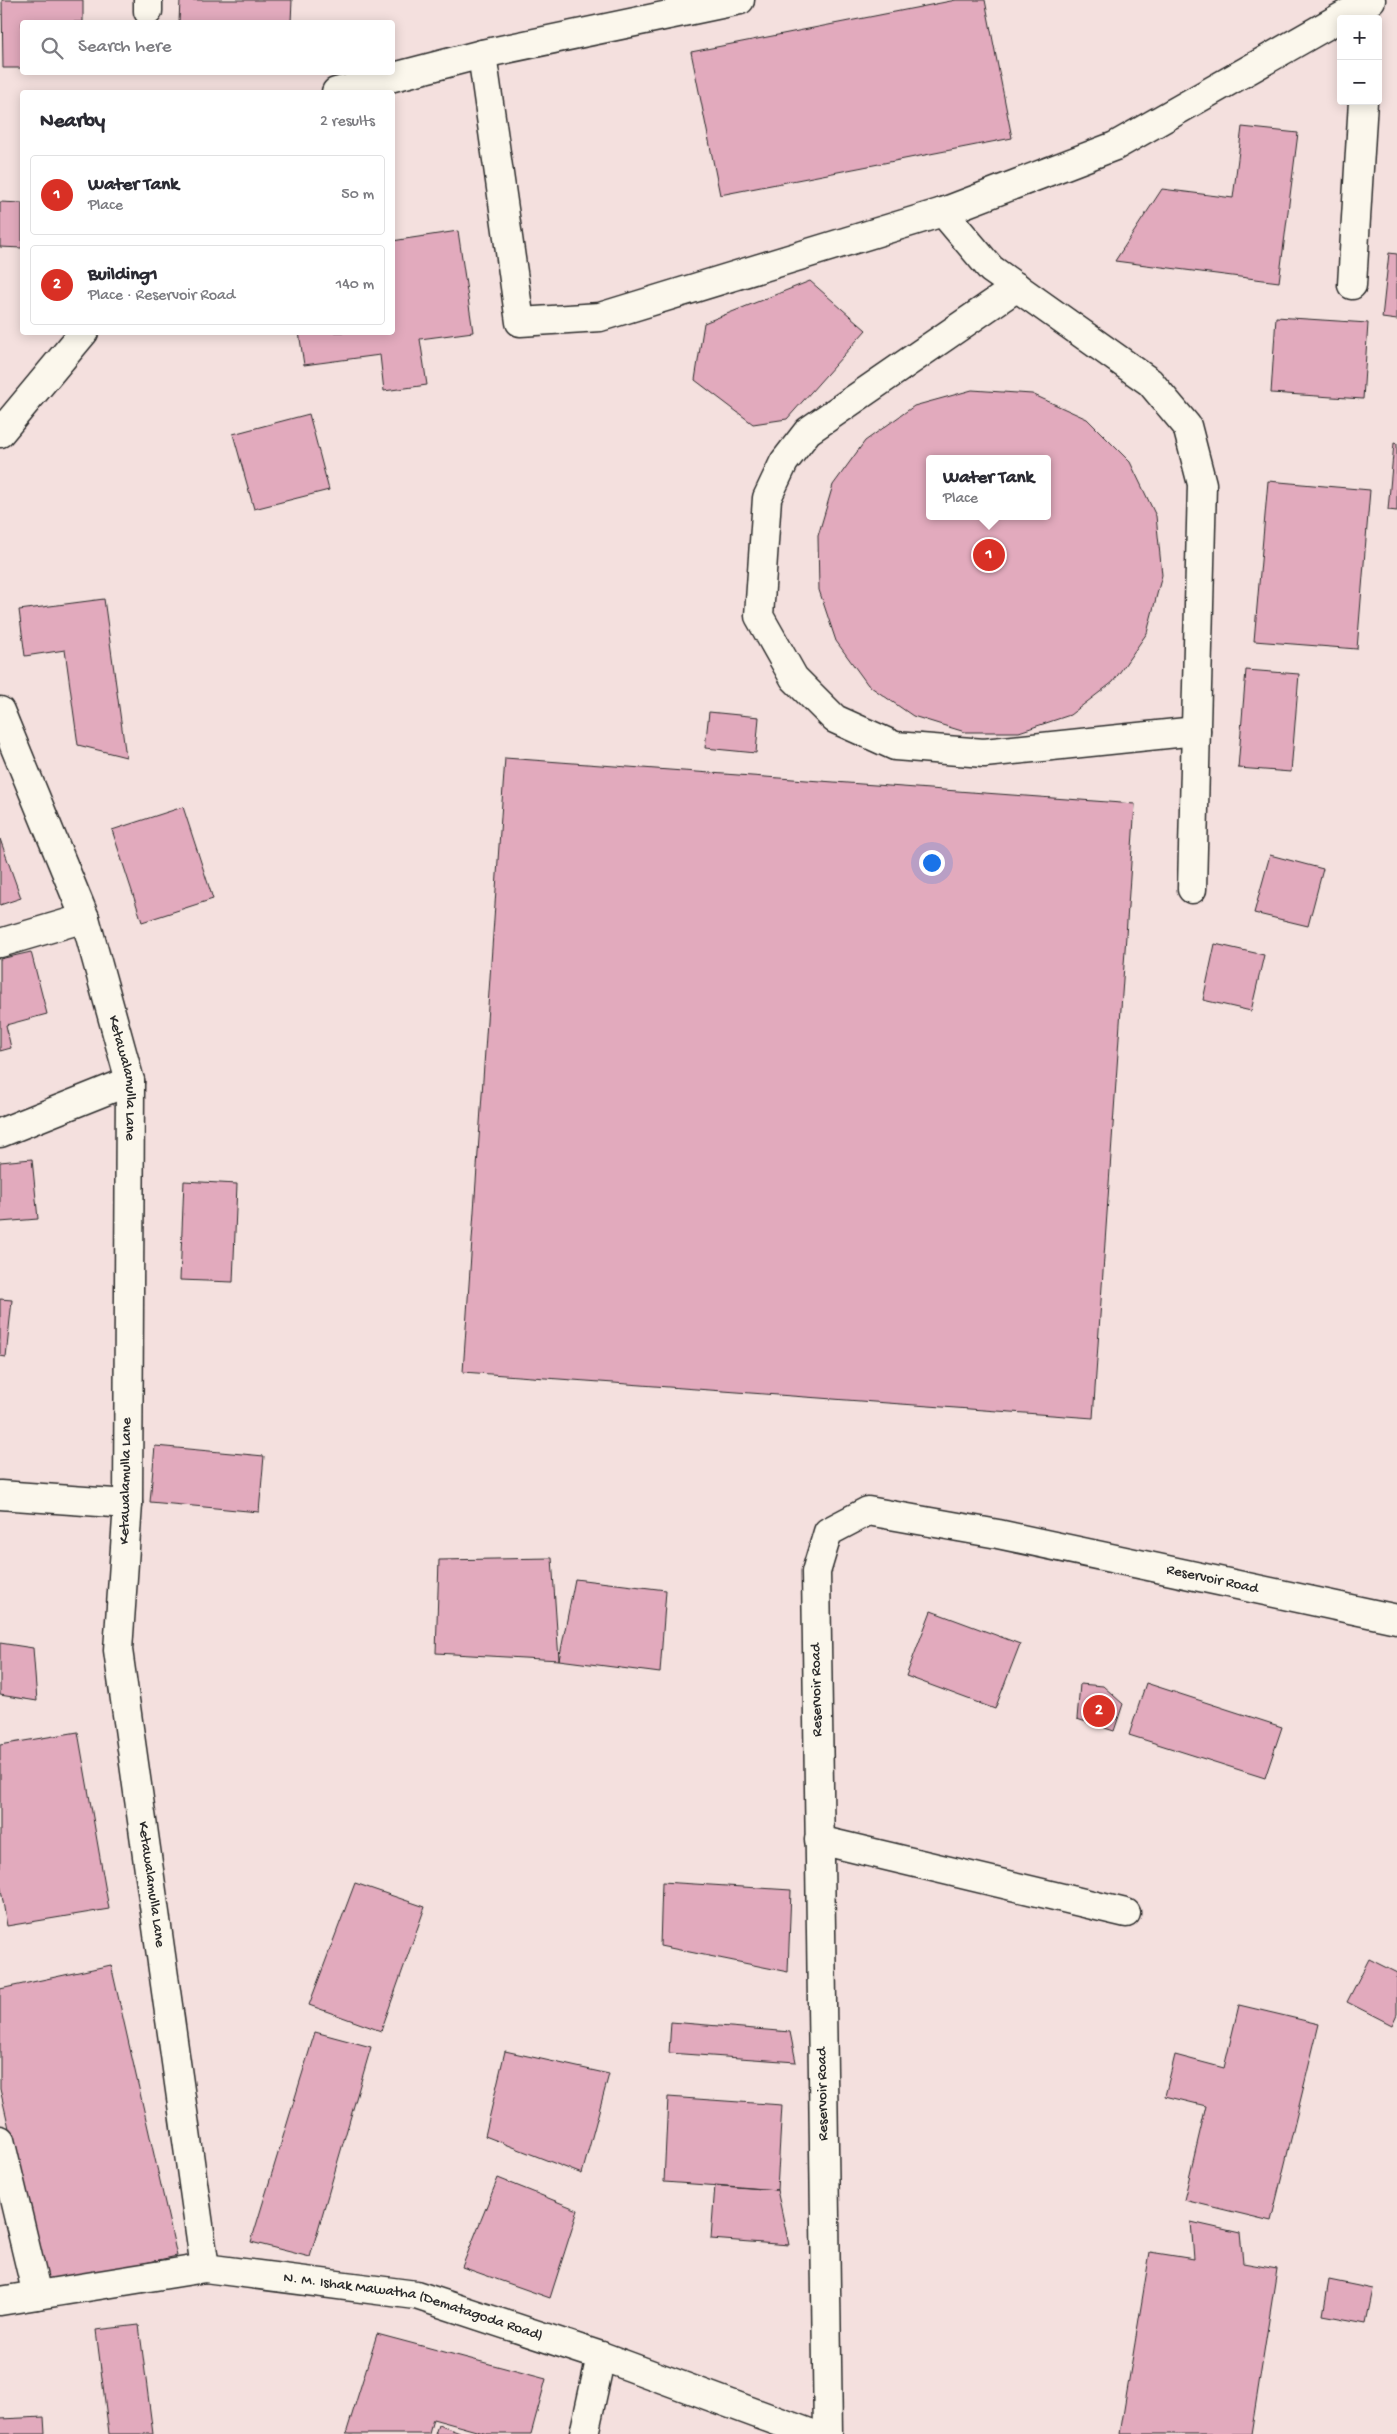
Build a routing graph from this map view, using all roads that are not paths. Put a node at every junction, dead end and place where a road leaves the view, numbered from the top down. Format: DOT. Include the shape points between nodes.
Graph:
graph roads {
  1 [pos="740,0"];
  2 [pos="1369,7"];
  3 [pos="482,54"];
  4 [pos="344,90"];
  5 [pos="1363,105"];
  6 [pos="943,212"];
  7 [pos="1352,285"];
  8 [pos="1016,287"];
  9 [pos="82,335"];
  10 [pos="0,433"];
  11 [pos="0,712"];
  12 [pos="1196,731"];
  13 [pos="11,768"];
  14 [pos="1192,889"];
  15 [pos="85,918"];
  16 [pos="0,943"];
  17 [pos="130,1081"];
  18 [pos="0,1133"];
  19 [pos="0,1495"];
  20 [pos="128,1504"];
  21 [pos="1397,1619"];
  22 [pos="819,1840"];
  23 [pos="1126,1913"];
  24 [pos="0,2140"];
  25 [pos="205,2268"];
  26 [pos="37,2295"];
  27 [pos="0,2301"];
  28 [pos="601,2356"];
  29 [pos="584,2434"];
  30 [pos="812,2434"];
  31 [pos="828,2434"];
  1 -- 3 [label="street"];
  2 -- 6 [label="street" via="1115,146"];
  3 -- 4 [label="street"];
  3 -- 6 [label="street" via="520,322 600,317"];
  5 -- 7 [label="street"];
  6 -- 8 [label="street" via="991,268"];
  8 -- 12 [label="street" via="1150,382 1187,426 1202,484"];
  8 -- 12 [label="street" via="808,431 784,462 767,498 759,616 794,678 835,719 895,746 984,754"];
  9 -- 10 [label="street"];
  11 -- 13 [label="street, Ketawalamulla Lane"];
  12 -- 14 [label="street"];
  13 -- 15 [label="street, Ketawalamulla Lane"];
  15 -- 16 [label="street"];
  15 -- 17 [label="street, Ketawalamulla Lane"];
  17 -- 18 [label="street"];
  17 -- 20 [label="street, Ketawalamulla Lane"];
  19 -- 20 [label="street"];
  20 -- 25 [label="street, Ketawalamulla Lane" via="118,1650"];
  21 -- 22 [label="street, Reservoir Road" via="998,1534 868,1510 828,1532 816,1572"];
  22 -- 23 [label="street"];
  22 -- 31 [label="street, Reservoir Road"];
  24 -- 26 [label="street"];
  25 -- 26 [label="street, N. M. Ishak Mawatha (Dematagoda Road)"];
  25 -- 28 [label="street, N. M. Ishak Mawatha (Dematagoda Road)" via="416,2295"];
  26 -- 27 [label="street, N. M. Ishak Mawatha (Dematagoda Road)"];
  28 -- 29 [label="street"];
  28 -- 30 [label="street, N. M. Ishak Mawatha (Dematagoda Road)"];
}
